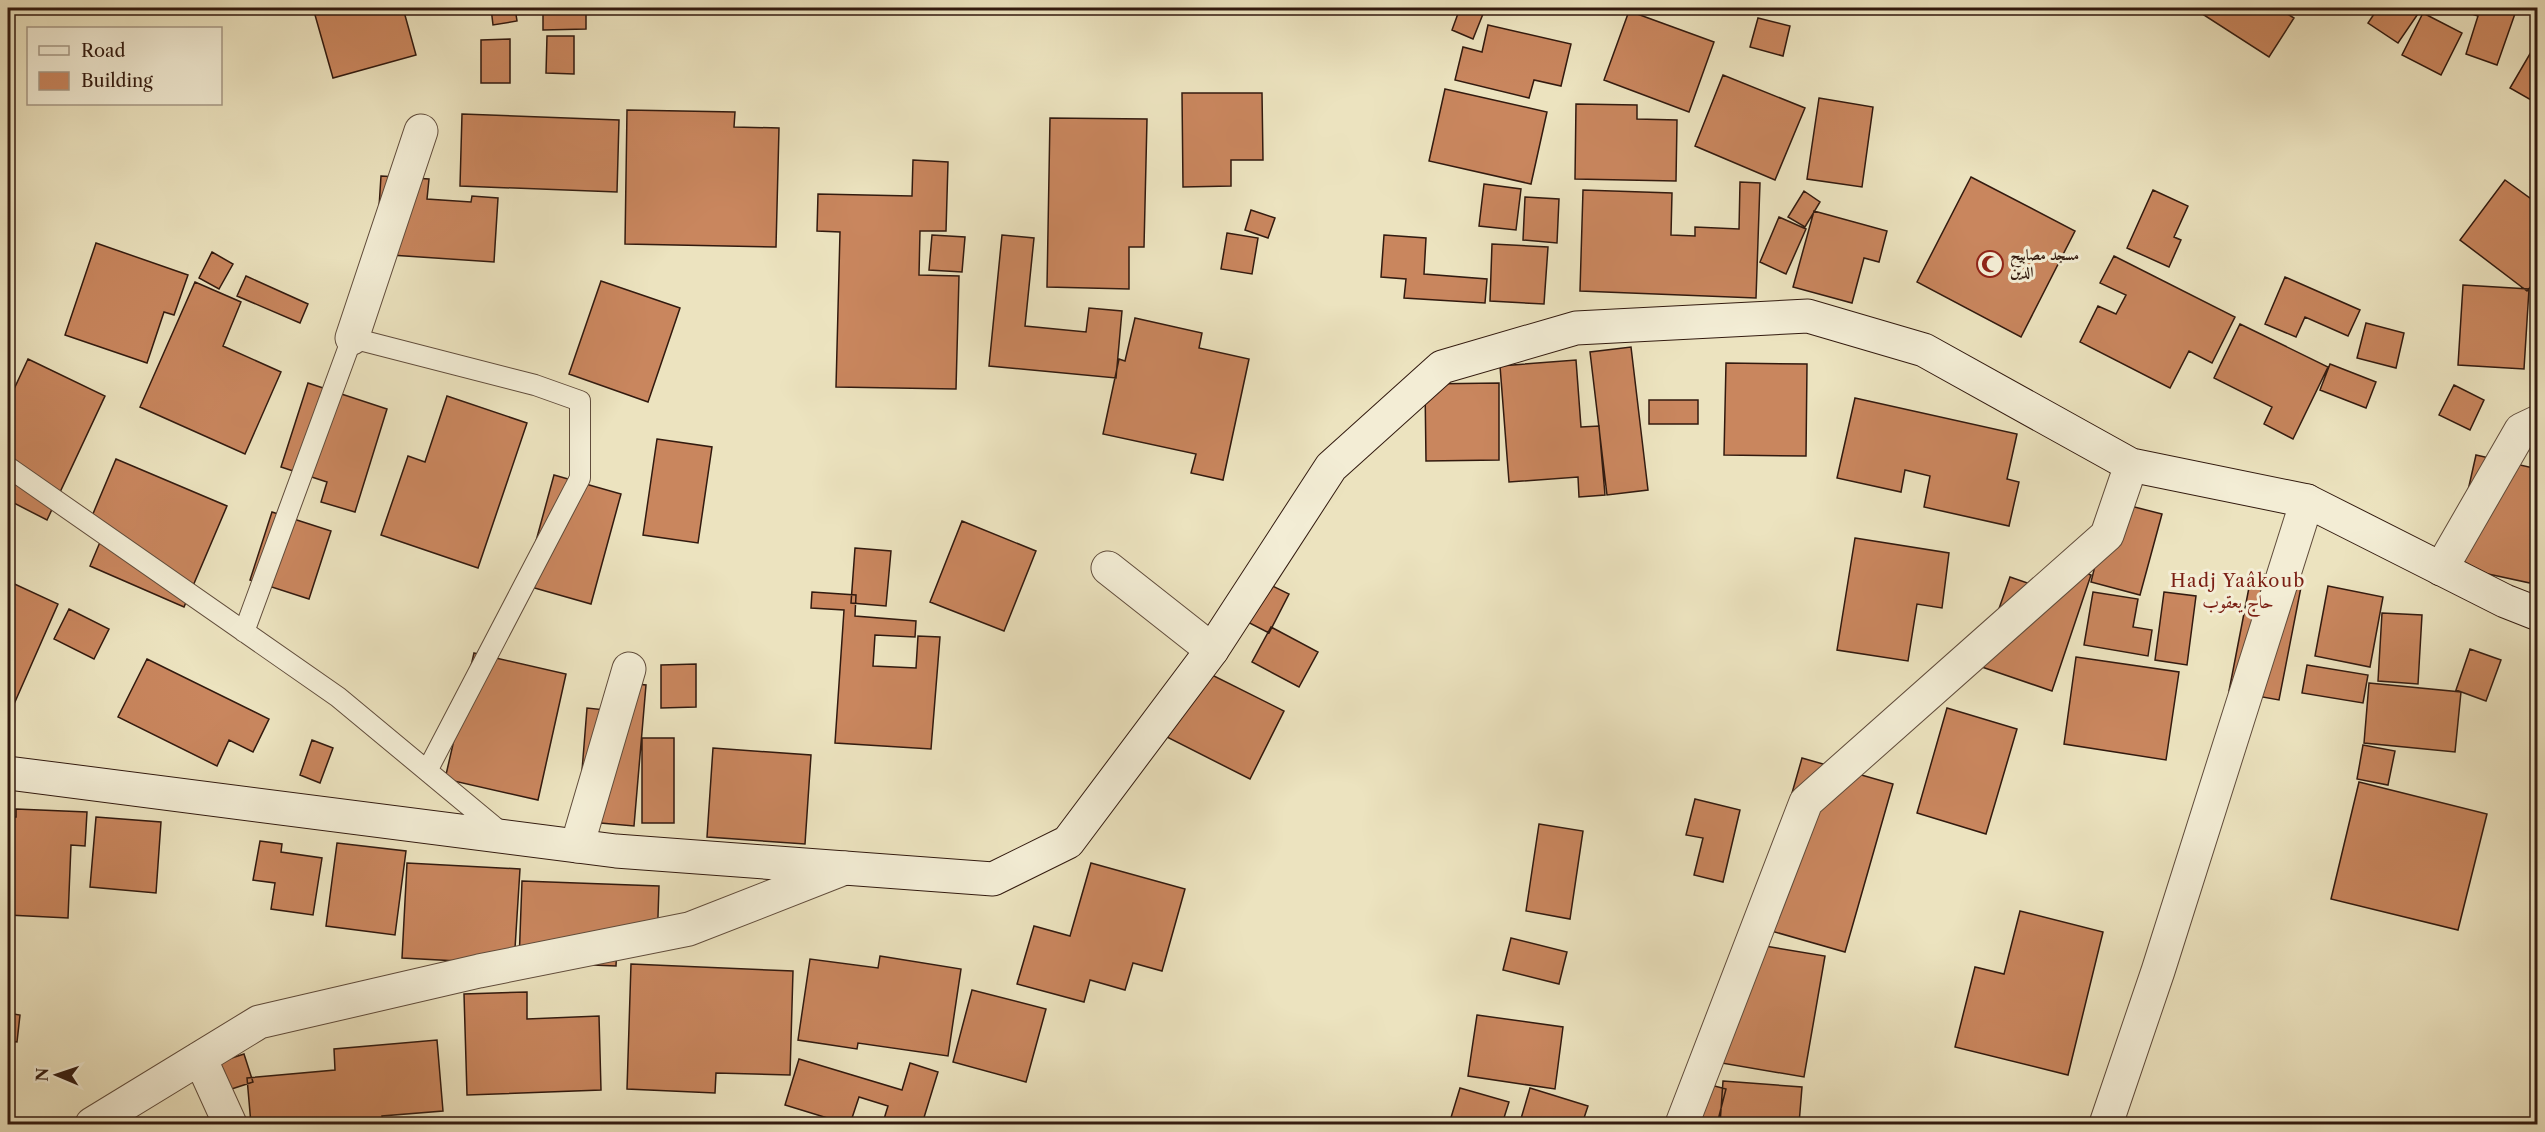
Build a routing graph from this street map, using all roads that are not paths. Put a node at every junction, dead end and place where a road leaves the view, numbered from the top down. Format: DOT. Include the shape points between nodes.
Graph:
graph roads {
  1 [pos="421,131"];
  2 [pos="352,338"];
  3 [pos="2538,422"];
  4 [pos="2131,465"];
  5 [pos="8,467"];
  6 [pos="2307,501"];
  7 [pos="1108,568"];
  8 [pos="2441,569"];
  9 [pos="2538,614"];
  10 [pos="244,632"];
  11 [pos="1212,650"];
  12 [pos="629,669"];
  13 [pos="427,771"];
  14 [pos="8,773"];
  15 [pos="507,837"];
  16 [pos="577,846"];
  17 [pos="845,868"];
  18 [pos="200,1058"];
  19 [pos="92,1125"];
  20 [pos="230,1125"];
  21 [pos="1682,1125"];
  22 [pos="2106,1125"];
  1 -- 2 [label="street"];
  2 -- 10 [label="lane"];
  2 -- 13 [label="lane" via="535,385 580,401 580,478"];
  3 -- 8 [label="street" via="2521,430"];
  4 -- 6 [label="street"];
  4 -- 11 [label="street" via="1924,350 1808,316 1576,328 1442,367 1331,467"];
  4 -- 21 [label="street" via="2107,535 1806,802"];
  5 -- 10 [label="lane"];
  6 -- 8 [label="street"];
  6 -- 22 [label="street"];
  7 -- 11 [label="street"];
  8 -- 9 [label="street"];
  10 -- 13 [label="lane" via="338,698"];
  11 -- 17 [label="street" via="1068,842 993,879"];
  12 -- 16 [label="street"];
  13 -- 15 [label="lane"];
  14 -- 15 [label="street"];
  15 -- 16 [label="street"];
  16 -- 17 [label="street"];
  17 -- 18 [label="street" via="689,928 259,1022"];
  18 -- 19 [label="street"];
  18 -- 20 [label="street"];
}
